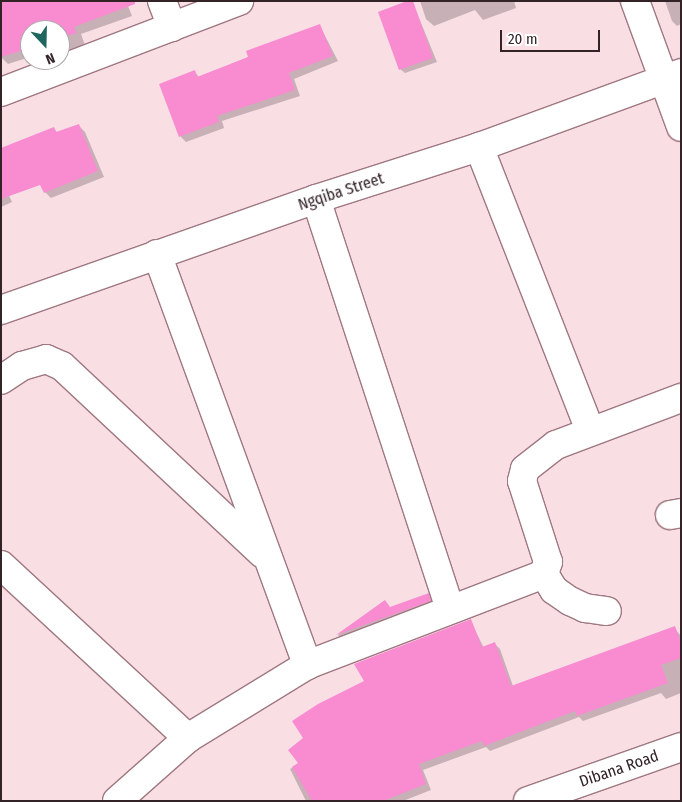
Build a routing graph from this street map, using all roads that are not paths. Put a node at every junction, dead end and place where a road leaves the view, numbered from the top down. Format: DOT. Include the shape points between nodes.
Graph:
graph roads {
  1 [pos="162,1"];
  2 [pos="239,1"];
  3 [pos="635,1"];
  4 [pos="172,27"];
  5 [pos="672,76"];
  6 [pos="2,90"];
  7 [pos="681,127"];
  8 [pos="479,147"];
  9 [pos="316,199"];
  10 [pos="157,254"];
  11 [pos="1,310"];
  12 [pos="1,380"];
  13 [pos="681,398"];
  14 [pos="590,430"];
  15 [pos="265,556"];
  16 [pos="1,565"];
  17 [pos="544,574"];
  18 [pos="450,608"];
  19 [pos="607,611"];
  20 [pos="307,665"];
  21 [pos="188,738"];
  22 [pos="681,747"];
  23 [pos="117,801"];
  24 [pos="528,801"];
  1 -- 4 [label="street"];
  2 -- 4 [label="street"];
  3 -- 5 [label="street"];
  4 -- 6 [label="street"];
  5 -- 7 [label="street"];
  5 -- 8 [label="street, Ngqiba Street"];
  8 -- 9 [label="street, Ngqiba Street"];
  8 -- 14 [label="street"];
  9 -- 10 [label="street, Ngqiba Street"];
  9 -- 18 [label="street"];
  10 -- 11 [label="street, Ngqiba Street"];
  10 -- 15 [label="street"];
  12 -- 15 [label="street" via="22,366 46,359 62,366"];
  13 -- 14 [label="street"];
  14 -- 17 [label="street" via="556,445 525,469 522,481 548,562"];
  15 -- 20 [label="street"];
  16 -- 21 [label="street"];
  17 -- 18 [label="street"];
  17 -- 19 [label="street" via="554,590 570,602"];
  18 -- 20 [label="street"];
  20 -- 21 [label="street"];
  21 -- 23 [label="street"];
  22 -- 24 [label="street, Dibana Road"];
}
